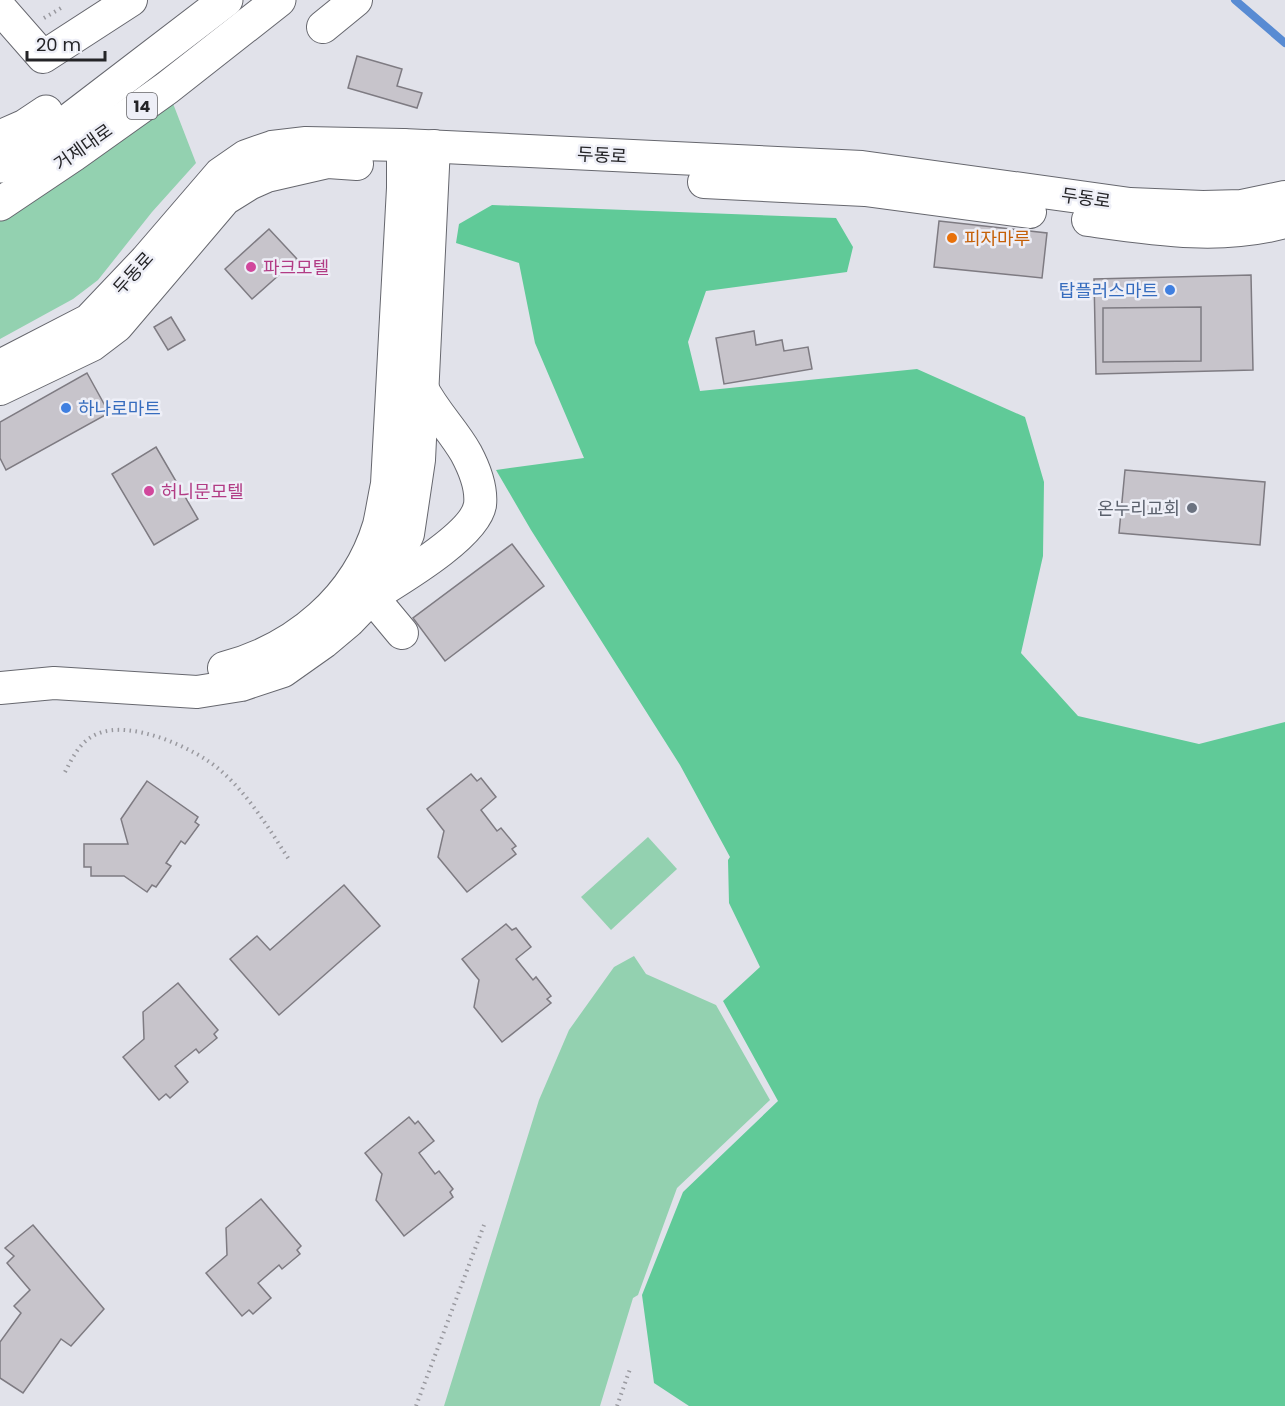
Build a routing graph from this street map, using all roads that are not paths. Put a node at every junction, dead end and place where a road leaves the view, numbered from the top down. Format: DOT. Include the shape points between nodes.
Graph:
graph roads {
  1 [pos="131,0"];
  2 [pos="215,0"];
  3 [pos="226,0"];
  4 [pos="279,0"];
  5 [pos="356,0"];
  6 [pos="0,8"];
  7 [pos="323,27"];
  8 [pos="115,125"];
  9 [pos="0,137"];
  10 [pos="418,156"];
  11 [pos="0,166"];
  12 [pos="1285,197"];
  13 [pos="0,204"];
  14 [pos="0,218"];
  15 [pos="1285,222"];
  16 [pos="0,366"];
  17 [pos="422,388"];
  18 [pos="0,389"];
  19 [pos="362,589"];
  20 [pos="402,633"];
  21 [pos="0,673"];
  22 [pos="0,688"];
  1 -- 6 [label="street" via="43,57"];
  2 -- 9 [label="highway" via="144,43 25,126"];
  3 -- 11 [label="highway, 거제대로 / 14" via="64,124"];
  4 -- 8 [label="highway, 거제대로 / 14"];
  5 -- 7 [label="street"];
  8 -- 13 [label="highway, 거제대로 / 14"];
  8 -- 14 [label="highway"];
  10 -- 12 [label="street, 두동로" via="862,167 1130,204 1242,206"];
  10 -- 15 [label="street, 두동로" via="866,190 1143,228 1197,232 1260,230"];
  10 -- 16 [label="street, 두동로" via="306,143 272,147 246,156 220,174 89,320"];
  10 -- 17 [label="street"];
  10 -- 18 [label="street, 두동로" via="328,162 249,184 225,199 117,326 92,345"];
  10 -- 19 [label="street" via="387,484"];
  17 -- 19 [label="street" via="419,460 408,534 391,571"];
  17 -- 19 [label="street" via="466,454 477,480 478,513 438,553"];
  19 -- 20 [label="street"];
  19 -- 21 [label="street" via="339,599 298,634 254,659 196,676"];
  19 -- 22 [label="street" via="350,621 283,671 241,685 185,693 54,683"];
}
